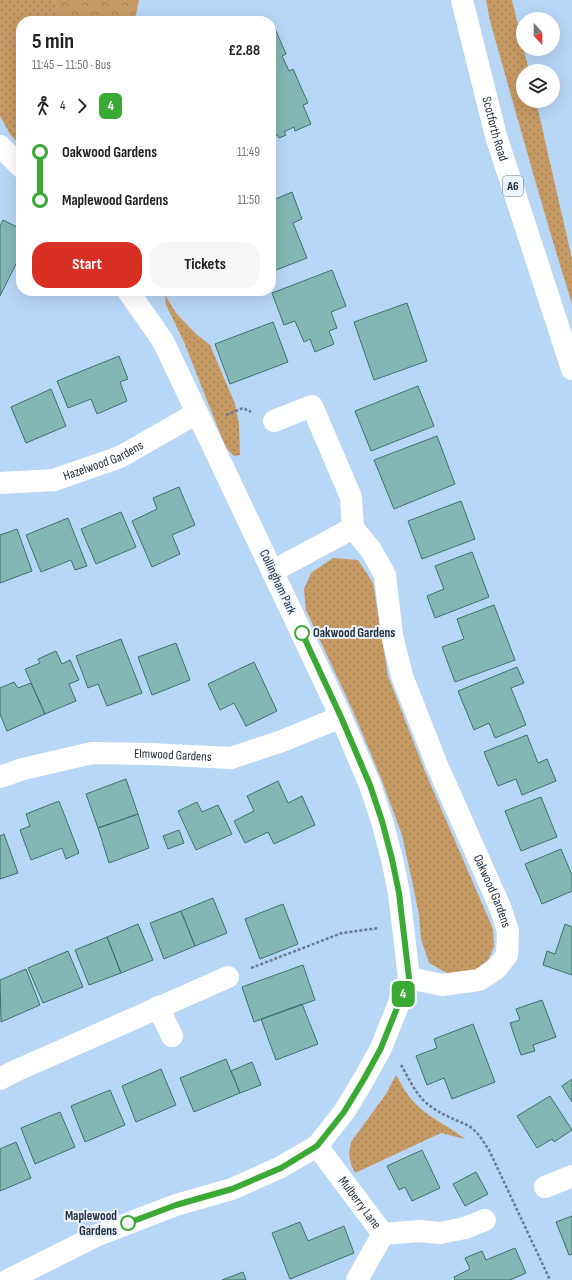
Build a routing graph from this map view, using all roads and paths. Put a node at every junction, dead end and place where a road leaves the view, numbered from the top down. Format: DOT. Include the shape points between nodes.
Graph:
graph roads {
  1 [pos="462,0"];
  2 [pos="0,146"];
  3 [pos="16,161"];
  4 [pos="132,296"];
  5 [pos="572,369"];
  6 [pos="200,419"];
  7 [pos="274,421"];
  8 [pos="0,483"];
  9 [pos="352,528"];
  10 [pos="273,571"];
  11 [pos="341,717"];
  12 [pos="0,777"];
  13 [pos="402,925"];
  14 [pos="228,977"];
  15 [pos="409,978"];
  16 [pos="158,1007"];
  17 [pos="172,1036"];
  18 [pos="397,1061"];
  19 [pos="0,1079"];
  20 [pos="317,1146"];
  21 [pos="572,1176"];
  22 [pos="545,1187"];
  23 [pos="485,1220"];
  24 [pos="383,1234"];
  25 [pos="8,1280"];
  26 [pos="357,1280"];
  27 [pos="550,1280"];
  1 -- 5 [label="street, Scotforth Road / A6" via="496,136"];
  2 -- 3 [label="street"];
  4 -- 6 [label="street, Collingham Park" via="163,341"];
  6 -- 7 [label="path" via="243,408"];
  6 -- 8 [label="street, Hazelwood Gardens" via="120,457 54,480"];
  6 -- 10 [label="street, Collingham Park"];
  7 -- 9 [label="street" via="312,406 351,497"];
  9 -- 10 [label="street"];
  9 -- 15 [label="street, Oakwood Gardens" via="371,550 385,575 392,635 402,676 508,931 507,955 496,969 479,980 442,985"];
  10 -- 11 [label="street, Collingham Park"];
  11 -- 12 [label="street, Elmwood Gardens" via="231,758 92,753"];
  11 -- 13 [label="street, Collingham Park" via="370,785 382,821 399,893"];
  13 -- 14 [label="path" via="342,933"];
  13 -- 15 [label="street, Collingham Park"];
  14 -- 16 [label="street"];
  15 -- 20 [label="street, Collingham Park" via="381,1048 344,1112"];
  16 -- 17 [label="street"];
  16 -- 19 [label="street"];
  18 -- 27 [label="path" via="428,1105 468,1126 481,1138"];
  20 -- 24 [label="street, Mulberry Lane"];
  20 -- 25 [label="street, Collingham Park" via="281,1168 232,1189 176,1205 124,1224"];
  21 -- 22 [label="street"];
  23 -- 24 [label="street, Mulberry Lane" via="465,1228 440,1233 419,1231"];
  24 -- 26 [label="street"];
}
